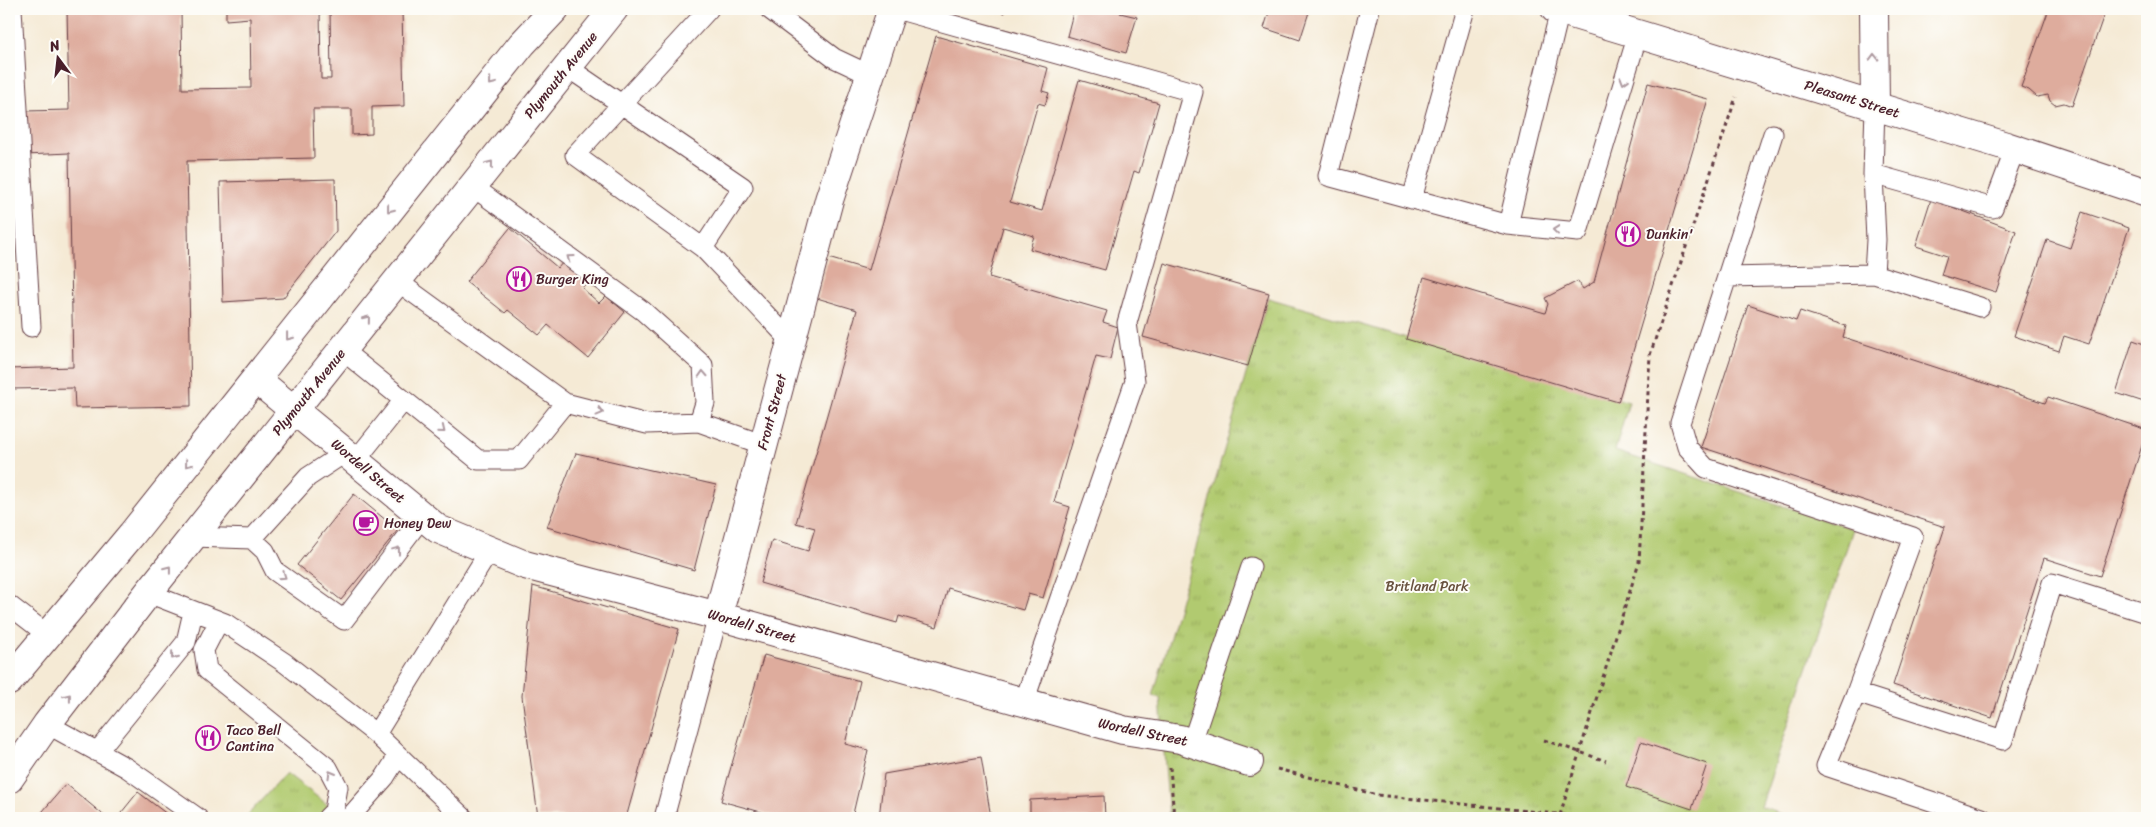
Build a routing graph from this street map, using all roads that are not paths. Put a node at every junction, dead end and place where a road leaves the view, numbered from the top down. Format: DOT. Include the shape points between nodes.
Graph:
graph roads {
  1 [pos="12,9"];
  2 [pos="544,9"];
  3 [pos="555,9"];
  4 [pos="614,9"];
  5 [pos="709,9"];
  6 [pos="768,9"];
  7 [pos="892,9"];
  8 [pos="896,9"];
  9 [pos="1370,9"];
  10 [pos="1465,9"];
  11 [pos="1558,9"];
  12 [pos="1874,9"];
  13 [pos="1638,34"];
  14 [pos="522,44"];
  15 [pos="567,67"];
  16 [pos="870,75"];
  17 [pos="621,104"];
  18 [pos="1875,106"];
  19 [pos="1773,134"];
  20 [pos="2015,149"];
  21 [pos="1872,174"];
  22 [pos="472,186"];
  23 [pos="2147,193"];
  24 [pos="1412,199"];
  25 [pos="1508,225"];
  26 [pos="703,248"];
  27 [pos="1874,274"];
  28 [pos="1727,277"];
  29 [pos="397,281"];
  30 [pos="1980,306"];
  31 [pos="31,327"];
  32 [pos="791,341"];
  33 [pos="342,350"];
  34 [pos="256,379"];
  35 [pos="404,400"];
  36 [pos="565,402"];
  37 [pos="294,410"];
  38 [pos="699,422"];
  39 [pos="764,445"];
  40 [pos="351,456"];
  41 [pos="423,516"];
  42 [pos="193,537"];
  43 [pos="252,540"];
  44 [pos="490,550"];
  45 [pos="1251,567"];
  46 [pos="148,593"];
  47 [pos="9,605"];
  48 [pos="193,612"];
  49 [pos="2147,613"];
  50 [pos="718,616"];
  51 [pos="219,621"];
  52 [pos="48,635"];
  53 [pos="9,680"];
  54 [pos="1856,692"];
  55 [pos="1024,702"];
  56 [pos="47,724"];
  57 [pos="376,734"];
  58 [pos="1180,739"];
  59 [pos="97,752"];
  60 [pos="398,756"];
  61 [pos="1249,762"];
  62 [pos="9,780"];
  63 [pos="198,818"];
  64 [pos="327,818"];
  65 [pos="349,818"];
  66 [pos="464,818"];
  67 [pos="664,818"];
  68 [pos="1982,818"];
  1 -- 31 [label="lane"];
  2 -- 14 [label="main road"];
  3 -- 14 [label="main road"];
  4 -- 15 [label="main road, Plymouth Avenue"];
  5 -- 17 [label="lane"];
  6 -- 16 [label="lane" via="834,58"];
  7 -- 16 [label="main road, Front Street"];
  8 -- 55 [label="lane" via="1193,92 1127,323 1134,381"];
  9 -- 24 [label="lane" via="1328,176"];
  10 -- 24 [label="lane"];
  11 -- 13 [label="main road, Pleasant Street"];
  11 -- 25 [label="lane"];
  18 -- 12 [label="main road, one-way"];
  13 -- 18 [label="main road, Pleasant Street"];
  13 -- 25 [label="lane, one-way" via="1578,232"];
  14 -- 34 [label="main road, one-way"];
  15 -- 17 [label="lane"];
  22 -- 15 [label="main road, Plymouth Avenue, one-way"];
  16 -- 32 [label="main road, Front Street" via="829,200"];
  17 -- 26 [label="lane" via="743,187"];
  17 -- 26 [label="lane" via="575,155"];
  18 -- 20 [label="main road, Pleasant Street"];
  18 -- 21 [label="lane"];
  19 -- 28 [label="lane"];
  20 -- 21 [label="lane" via="1993,208"];
  20 -- 23 [label="main road, Pleasant Street"];
  21 -- 27 [label="lane" via="1876,240"];
  22 -- 29 [label="main road, Plymouth Avenue"];
  38 -- 22 [label="lane, one-way" via="705,403 703,365 643,311"];
  24 -- 25 [label="lane"];
  26 -- 32 [label="lane"];
  27 -- 28 [label="lane"];
  27 -- 30 [label="lane"];
  28 -- 54 [label="lane" via="1680,422 1687,447 1706,468 1913,537"];
  33 -- 29 [label="main road, Plymouth Avenue, one-way"];
  29 -- 36 [label="lane"];
  32 -- 39 [label="main road, Front Street"];
  33 -- 35 [label="lane"];
  33 -- 37 [label="main road, Plymouth Avenue"];
  34 -- 37 [label="main road, Wordell Street"];
  34 -- 52 [label="main road, one-way"];
  35 -- 36 [label="lane, one-way" via="478,460 519,460"];
  35 -- 40 [label="lane"];
  36 -- 38 [label="lane, one-way" via="646,424"];
  37 -- 40 [label="main road, Wordell Street"];
  37 -- 42 [label="main road, Plymouth Avenue"];
  38 -- 39 [label="lane"];
  39 -- 50 [label="main road, Front Street"];
  40 -- 41 [label="main road, Wordell Street"];
  40 -- 43 [label="lane" via="308,477"];
  43 -- 41 [label="lane, one-way" via="265,551 276,571 344,620"];
  41 -- 44 [label="main road, Wordell Street" via="438,528"];
  42 -- 43 [label="lane"];
  46 -- 42 [label="main road, Plymouth Avenue, one-way"];
  44 -- 50 [label="main road, Wordell Street" via="525,565"];
  44 -- 57 [label="lane"];
  45 -- 58 [label="lane"];
  46 -- 48 [label="lane"];
  56 -- 46 [label="main road, Plymouth Avenue, one-way"];
  47 -- 52 [label="lane"];
  48 -- 51 [label="lane"];
  48 -- 59 [label="lane, one-way" via="186,642"];
  49 -- 54 [label="lane" via="2052,584 2003,740"];
  50 -- 55 [label="main road, Wordell Street"];
  50 -- 67 [label="lane, Front Street"];
  51 -- 57 [label="lane" via="285,663"];
  64 -- 51 [label="lane, one-way" via="334,811 338,787 328,768 207,670 204,650"];
  52 -- 53 [label="main road"];
  54 -- 68 [label="lane" via="1826,766"];
  55 -- 58 [label="main road, Wordell Street" via="1123,730"];
  56 -- 59 [label="lane"];
  56 -- 62 [label="main road, Plymouth Avenue"];
  57 -- 60 [label="lane"];
  58 -- 61 [label="main road, Wordell Street"];
  59 -- 63 [label="lane" via="127,768"];
  60 -- 65 [label="lane" via="385,777"];
  60 -- 66 [label="lane"];
}
